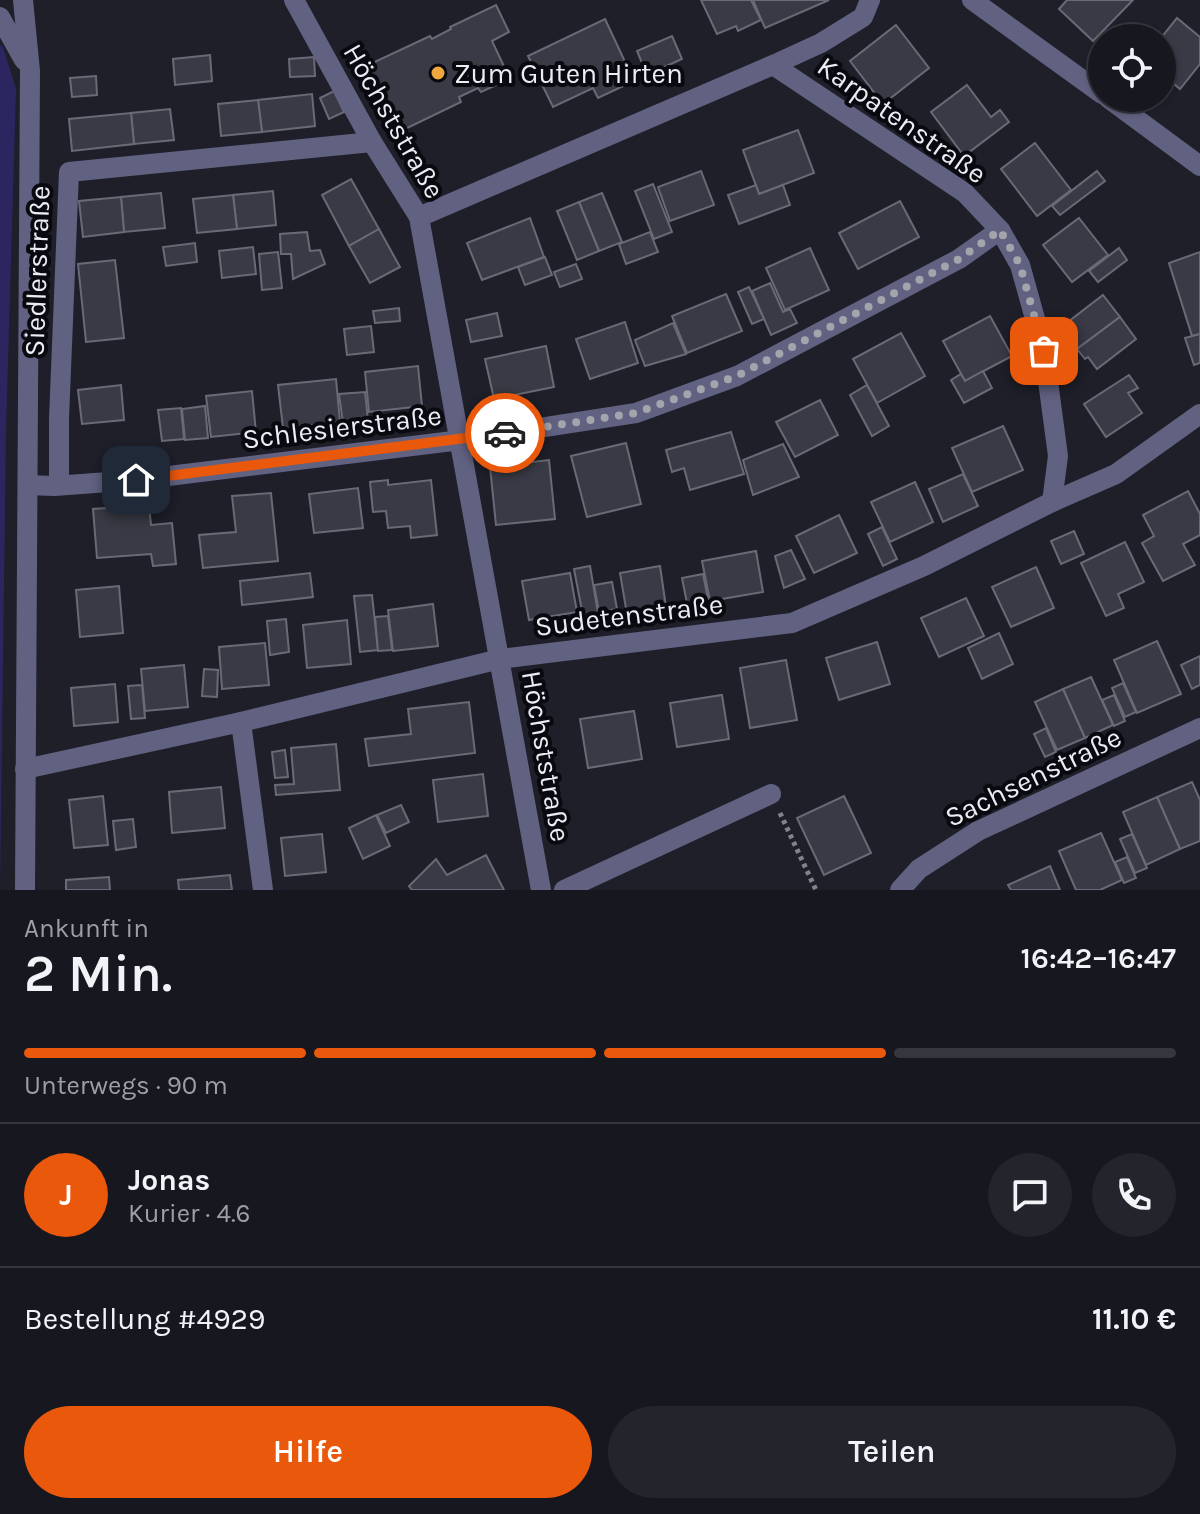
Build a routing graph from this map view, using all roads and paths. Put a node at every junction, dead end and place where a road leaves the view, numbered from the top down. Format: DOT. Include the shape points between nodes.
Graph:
graph roads {
  1 [pos="23,0"];
  2 [pos="294,0"];
  3 [pos="870,0"];
  4 [pos="972,0"];
  5 [pos="0,17"];
  6 [pos="773,65"];
  7 [pos="30,71"];
  8 [pos="1088,84"];
  9 [pos="1127,112"];
  10 [pos="372,142"];
  11 [pos="1200,166"];
  12 [pos="419,217"];
  13 [pos="1000,230"];
  14 [pos="1200,414"];
  15 [pos="461,440"];
  16 [pos="28,485"];
  17 [pos="59,485"];
  18 [pos="1052,502"];
  19 [pos="500,659"];
  20 [pos="241,722"];
  21 [pos="1200,728"];
  22 [pos="25,769"];
  23 [pos="771,794"];
  24 [pos="25,890"];
  25 [pos="263,890"];
  26 [pos="541,890"];
  27 [pos="564,890"];
  28 [pos="816,890"];
  29 [pos="900,890"];
  1 -- 7 [label="street"];
  2 -- 10 [label="street, Höchststraße"];
  3 -- 6 [label="street, Karpatenstraße" via="863,17"];
  4 -- 8 [label="street"];
  5 -- 7 [label="street"];
  6 -- 12 [label="street, Karpatenstraße"];
  6 -- 13 [label="street, Karpatenstraße" via="965,193"];
  7 -- 16 [label="street"];
  9 -- 11 [label="street"];
  10 -- 12 [label="street, Höchststraße"];
  10 -- 17 [label="street, Siedlerstraße" via="69,172"];
  12 -- 15 [label="street, Höchststraße"];
  13 -- 15 [label="street, Schlesierstraße" via="959,259 737,376 636,413"];
  13 -- 18 [label="street, Karpatenstraße" via="1020,265 1044,351 1058,456"];
  14 -- 18 [label="street, Sudetenstraße" via="1116,474"];
  15 -- 17 [label="street, Schlesierstraße"];
  15 -- 19 [label="street, Höchststraße"];
  16 -- 17 [label="street, Schlesierstraße"];
  16 -- 22 [label="street"];
  18 -- 19 [label="street, Sudetenstraße" via="924,566 792,623"];
  19 -- 20 [label="street, Sudetenstraße"];
  19 -- 26 [label="street, Höchststraße"];
  20 -- 22 [label="street, Sudetenstraße"];
  20 -- 25 [label="street"];
  21 -- 29 [label="street, Sachsenstraße" via="978,831 919,869"];
  22 -- 24 [label="street"];
  23 -- 27 [label="street"];
  23 -- 28 [label="path"];
}
